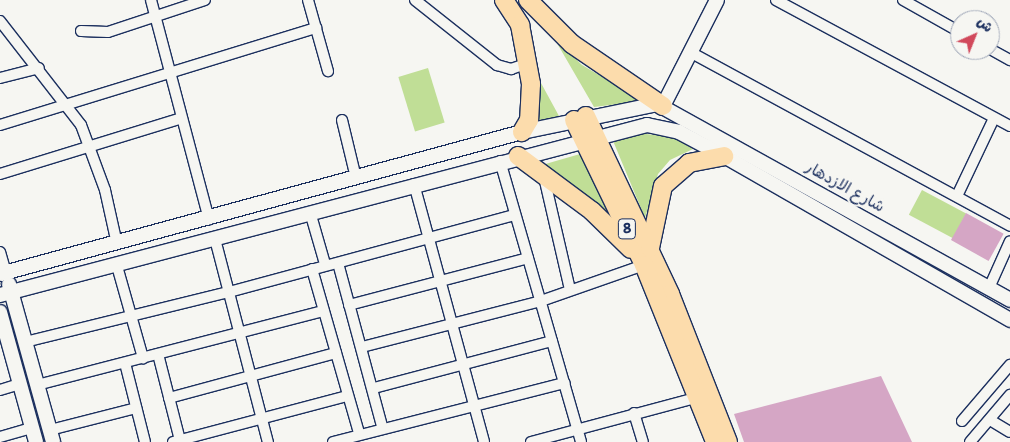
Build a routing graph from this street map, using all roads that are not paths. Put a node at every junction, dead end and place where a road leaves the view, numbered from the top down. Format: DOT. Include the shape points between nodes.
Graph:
graph roads {
  1 [pos="151,0"];
  2 [pos="205,0"];
  3 [pos="308,0"];
  4 [pos="415,0"];
  5 [pos="504,0"];
  6 [pos="528,0"];
  7 [pos="717,0"];
  8 [pos="776,0"];
  9 [pos="903,0"];
  10 [pos="155,16"];
  11 [pos="1,23"];
  12 [pos="950,26"];
  13 [pos="316,28"];
  14 [pos="80,31"];
  15 [pos="690,52"];
  16 [pos="528,63"];
  17 [pos="39,68"];
  18 [pos="328,72"];
  19 [pos="170,73"];
  20 [pos="0,78"];
  21 [pos="69,106"];
  22 [pos="663,106"];
  23 [pos="182,118"];
  24 [pos="580,118"];
  25 [pos="994,118"];
  26 [pos="342,120"];
  27 [pos="0,125"];
  28 [pos="1010,126"];
  29 [pos="522,132"];
  30 [pos="591,137"];
  31 [pos="90,145"];
  32 [pos="518,156"];
  33 [pos="724,156"];
  34 [pos="500,161"];
  35 [pos="543,172"];
  36 [pos="0,174"];
  37 [pos="356,178"];
  38 [pos="414,184"];
  39 [pos="312,190"];
  40 [pos="958,196"];
  41 [pos="314,211"];
  42 [pos="515,214"];
  43 [pos="209,219"];
  44 [pos="1010,226"];
  45 [pos="428,238"];
  46 [pos="215,239"];
  47 [pos="1010,241"];
  48 [pos="907,242"];
  49 [pos="117,244"];
  50 [pos="0,252"];
  51 [pos="899,255"];
  52 [pos="647,256"];
  53 [pos="528,258"];
  54 [pos="338,263"];
  55 [pos="325,264"];
  56 [pos="117,266"];
  57 [pos="312,269"];
  58 [pos="3,273"];
  59 [pos="440,282"];
  60 [pos="989,288"];
  61 [pos="570,290"];
  62 [pos="229,292"];
  63 [pos="6,294"];
  64 [pos="1010,300"];
  65 [pos="541,301"];
  66 [pos="350,304"];
  67 [pos="324,311"];
  68 [pos="0,312"];
  69 [pos="131,316"];
  70 [pos="1010,320"];
  71 [pos="451,323"];
  72 [pos="240,333"];
  73 [pos="552,341"];
  74 [pos="25,342"];
  75 [pos="4,346"];
  76 [pos="362,347"];
  77 [pos="158,354"];
  78 [pos="336,354"];
  79 [pos="143,358"];
  80 [pos="125,363"];
  81 [pos="463,365"];
  82 [pos="1010,365"];
  83 [pos="251,375"];
  84 [pos="20,384"];
  85 [pos="565,384"];
  86 [pos="37,385"];
  87 [pos="374,388"];
  88 [pos="0,390"];
  89 [pos="1010,395"];
  90 [pos="347,396"];
  91 [pos="699,397"];
  92 [pos="169,398"];
  93 [pos="136,408"];
  94 [pos="474,408"];
  95 [pos="634,413"];
  96 [pos="263,420"];
  97 [pos="990,420"];
  98 [pos="962,421"];
  99 [pos="382,426"];
  100 [pos="32,428"];
  101 [pos="578,429"];
  102 [pos="1010,432"];
  103 [pos="359,433"];
  104 [pos="51,436"];
  105 [pos="0,437"];
  106 [pos="374,437"];
  107 [pos="177,441"];
  108 [pos="36,442"];
  109 [pos="145,442"];
  110 [pos="268,442"];
  111 [pos="333,442"];
  112 [pos="484,442"];
  113 [pos="531,442"];
  114 [pos="582,442"];
  115 [pos="643,442"];
  116 [pos="716,442"];
  117 [pos="728,442"];
  118 [pos="970,442"];
  1 -- 10 [label="street"];
  2 -- 10 [label="street"];
  3 -- 13 [label="street"];
  4 -- 16 [label="street" via="496,65 511,69"];
  5 -- 16 [label="highway" via="520,25"];
  6 -- 22 [label="highway" via="572,44"];
  7 -- 15 [label="street"];
  8 -- 25 [label="street"];
  9 -- 12 [label="street"];
  10 -- 14 [label="street" via="108,32"];
  10 -- 19 [label="street"];
  11 -- 17 [label="street"];
  13 -- 18 [label="street"];
  13 -- 19 [label="street"];
  15 -- 22 [label="street"];
  15 -- 40 [label="street"];
  16 -- 29 [label="highway" via="532,104"];
  17 -- 20 [label="street"];
  17 -- 21 [label="street"];
  19 -- 21 [label="street"];
  19 -- 23 [label="street"];
  21 -- 27 [label="street"];
  21 -- 31 [label="street"];
  22 -- 24 [label="street"];
  22 -- 48 [label="street, شارع الازدهار"];
  23 -- 31 [label="street"];
  23 -- 43 [label="street"];
  24 -- 29 [label="street"];
  24 -- 30 [label="highway, 8"];
  25 -- 28 [label="street"];
  25 -- 40 [label="street"];
  26 -- 37 [label="street"];
  29 -- 37 [label="street"];
  30 -- 32 [label="street, شارع الازدهار"];
  30 -- 33 [label="street, شارع الازدهار" via="637,126 665,128"];
  30 -- 52 [label="highway, 8"];
  31 -- 36 [label="street"];
  31 -- 49 [label="street"];
  32 -- 34 [label="street, شارع الازدهار"];
  32 -- 35 [label="highway"];
  33 -- 51 [label="street, شارع الازدهار"];
  33 -- 52 [label="highway" via="689,163 663,186"];
  34 -- 38 [label="street, شارع الازدهار"];
  34 -- 42 [label="street"];
  35 -- 52 [label="highway"];
  35 -- 61 [label="street"];
  37 -- 39 [label="street"];
  38 -- 41 [label="street, شارع الازدهار"];
  38 -- 45 [label="street"];
  39 -- 41 [label="street"];
  39 -- 43 [label="street"];
  40 -- 44 [label="street"];
  41 -- 46 [label="street, شارع الازدهار"];
  41 -- 55 [label="street"];
  42 -- 45 [label="street"];
  42 -- 53 [label="street"];
  43 -- 49 [label="street"];
  45 -- 54 [label="street"];
  45 -- 59 [label="street"];
  46 -- 56 [label="street, شارع الازدهار"];
  46 -- 62 [label="street"];
  47 -- 60 [label="street"];
  48 -- 51 [label="street"];
  48 -- 60 [label="street, شارع الازدهار"];
  49 -- 58 [label="street"];
  50 -- 58 [label="street"];
  51 -- 70 [label="street, شارع الازدهار"];
  52 -- 61 [label="street"];
  52 -- 91 [label="highway, 8"];
  52 -- 117 [label="highway, 8"];
  53 -- 59 [label="street"];
  53 -- 65 [label="street"];
  54 -- 55 [label="street"];
  54 -- 66 [label="street"];
  55 -- 57 [label="street"];
  56 -- 63 [label="street, شارع الازدهار"];
  56 -- 69 [label="street"];
  57 -- 62 [label="street"];
  57 -- 67 [label="street"];
  58 -- 63 [label="street"];
  59 -- 66 [label="street"];
  59 -- 71 [label="street"];
  60 -- 64 [label="street, شارع الازدهار"];
  61 -- 65 [label="street"];
  62 -- 69 [label="street"];
  62 -- 72 [label="street"];
  63 -- 74 [label="street"];
  65 -- 71 [label="street"];
  65 -- 73 [label="street"];
  66 -- 76 [label="street"];
  67 -- 72 [label="street"];
  67 -- 78 [label="street"];
  68 -- 75 [label="street"];
  69 -- 74 [label="street"];
  69 -- 79 [label="street"];
  71 -- 76 [label="street"];
  71 -- 81 [label="street"];
  72 -- 77 [label="street"];
  72 -- 83 [label="street"];
  73 -- 81 [label="street"];
  73 -- 85 [label="street"];
  74 -- 86 [label="street"];
  75 -- 84 [label="street"];
  76 -- 87 [label="street"];
  77 -- 79 [label="street"];
  77 -- 92 [label="street"];
  78 -- 83 [label="street"];
  78 -- 90 [label="street"];
  79 -- 80 [label="street"];
  80 -- 86 [label="street"];
  80 -- 93 [label="street"];
  81 -- 87 [label="street"];
  81 -- 94 [label="street"];
  82 -- 98 [label="street"];
  83 -- 92 [label="street"];
  83 -- 96 [label="street"];
  84 -- 88 [label="street"];
  84 -- 100 [label="street"];
  85 -- 94 [label="street"];
  85 -- 101 [label="street"];
  86 -- 104 [label="street"];
  87 -- 99 [label="street"];
  89 -- 97 [label="street"];
  90 -- 96 [label="street"];
  90 -- 103 [label="street"];
  91 -- 95 [label="street"];
  91 -- 116 [label="highway, 8"];
  92 -- 107 [label="street"];
  93 -- 104 [label="street"];
  93 -- 109 [label="street"];
  94 -- 99 [label="street"];
  94 -- 112 [label="street"];
  95 -- 101 [label="street"];
  95 -- 115 [label="street"];
  96 -- 107 [label="street"];
  96 -- 110 [label="street"];
  97 -- 102 [label="street"];
  97 -- 118 [label="street"];
  99 -- 106 [label="street"];
  100 -- 105 [label="street"];
  100 -- 108 [label="street"];
  101 -- 113 [label="street"];
  101 -- 114 [label="street"];
  103 -- 106 [label="street"];
  103 -- 111 [label="street"];
}
